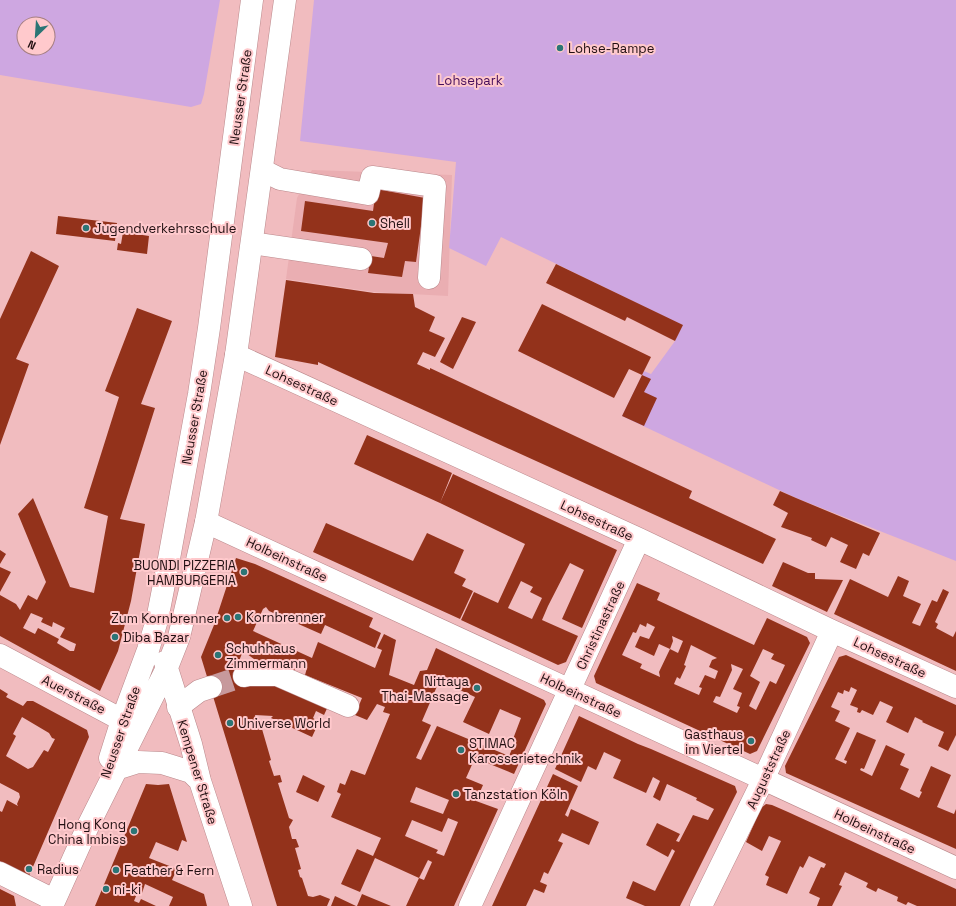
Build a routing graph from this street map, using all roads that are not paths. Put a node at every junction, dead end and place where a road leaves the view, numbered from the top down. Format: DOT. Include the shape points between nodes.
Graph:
graph roads {
  1 [pos="252,0"];
  2 [pos="285,0"];
  3 [pos="262,170"];
  4 [pos="252,243"];
  5 [pos="361,258"];
  6 [pos="429,278"];
  7 [pos="209,328"];
  8 [pos="236,355"];
  9 [pos="206,522"];
  10 [pos="639,540"];
  11 [pos="158,620"];
  12 [pos="832,631"];
  13 [pos="0,655"];
  14 [pos="166,670"];
  15 [pos="244,676"];
  16 [pos="211,687"];
  17 [pos="956,687"];
  18 [pos="570,690"];
  19 [pos="348,706"];
  20 [pos="178,707"];
  21 [pos="122,720"];
  22 [pos="127,747"];
  23 [pos="116,769"];
  24 [pos="763,780"];
  25 [pos="200,781"];
  26 [pos="89,824"];
  27 [pos="956,868"];
  28 [pos="0,873"];
  29 [pos="230,875"];
  30 [pos="53,903"];
  31 [pos="233,906"];
  32 [pos="241,906"];
  33 [pos="470,906"];
  34 [pos="701,906"];
  1 -- 7 [label="street, Neusser Straße"];
  2 -- 3 [label="street, Neusser Straße"];
  3 -- 4 [label="street, Neusser Straße"];
  3 -- 6 [label="street" via="280,179 368,194 372,177 435,186"];
  4 -- 5 [label="street"];
  4 -- 8 [label="street, Neusser Straße"];
  7 -- 8 [label="street"];
  7 -- 11 [label="street, Neusser Straße"];
  8 -- 9 [label="street, Neusser Straße"];
  8 -- 10 [label="street, Lohsestraße"];
  9 -- 14 [label="street, Neusser Straße" via="179,637"];
  9 -- 18 [label="street, Holbeinstraße"];
  10 -- 12 [label="street, Lohsestraße"];
  10 -- 18 [label="street, Christinastraße"];
  11 -- 14 [label="street, Kempener Straße"];
  11 -- 21 [label="street, Neusser Straße"];
  12 -- 17 [label="street, Lohsestraße"];
  12 -- 24 [label="street, Auguststraße"];
  13 -- 21 [label="street, Auerstraße"];
  14 -- 20 [label="street, Kempener Straße"];
  14 -- 22 [label="street, Neusser Straße"];
  15 -- 19 [label="street" via="277,675"];
  16 -- 20 [label="street" via="199,691"];
  18 -- 24 [label="street, Holbeinstraße"];
  18 -- 33 [label="street, Christinastraße"];
  20 -- 25 [label="street, Kempener Straße"];
  21 -- 22 [label="street" via="128,727"];
  21 -- 26 [label="street, Neusser Straße"];
  22 -- 23 [label="street, Neusser Straße"];
  23 -- 25 [label="street, Neusser Straße" via="138,762 162,763 191,772"];
  23 -- 26 [label="street, Neusser Straße"];
  24 -- 27 [label="street, Holbeinstraße"];
  24 -- 34 [label="street, Auguststraße"];
  25 -- 29 [label="street, Kempener Straße"];
  26 -- 30 [label="street, Neusser Straße"];
  28 -- 30 [label="street"];
  29 -- 31 [label="street, Kempener Straße"];
  29 -- 32 [label="street, Kempener Straße"];
}
